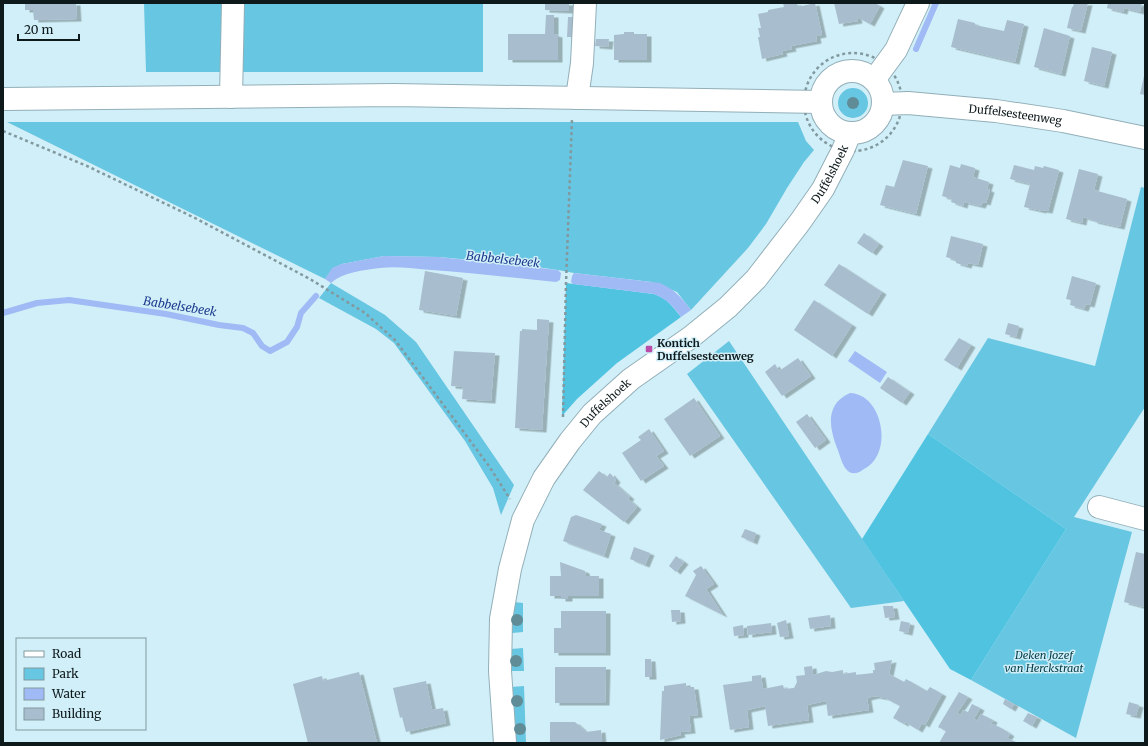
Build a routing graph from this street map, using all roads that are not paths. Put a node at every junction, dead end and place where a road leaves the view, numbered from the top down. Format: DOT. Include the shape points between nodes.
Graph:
graph roads {
  1 [pos="233,3"];
  2 [pos="585,3"];
  3 [pos="918,3"];
  4 [pos="879,72"];
  5 [pos="231,97"];
  6 [pos="3,98"];
  7 [pos="577,98"];
  8 [pos="813,102"];
  9 [pos="893,103"];
  10 [pos="1145,138"];
  11 [pos="846,142"];
  12 [pos="1099,507"];
  13 [pos="1145,519"];
  14 [pos="505,743"];
  1 -- 5 [label="street"];
  2 -- 7 [label="street" via="582,63"];
  3 -- 4 [label="street" via="900,41"];
  4 -- 8 [label="street" via="864,74 852,71 841,74 831,80"];
  4 -- 9 [label="street" via="881,91"];
  5 -- 6 [label="street"];
  5 -- 7 [label="street" via="394,95"];
  7 -- 8 [label="street"];
  8 -- 11 [label="street" via="832,126 841,131"];
  9 -- 10 [label="street, Duffelsesteenweg" via="1063,121"];
  9 -- 11 [label="street" via="881,113 869,129"];
  11 -- 14 [label="street, Duffelshoek" via="823,189 756,279 728,307 691,337 631,379 592,414 544,478 523,520 510,569 501,619 500,679"];
  12 -- 13 [label="street"];
}
